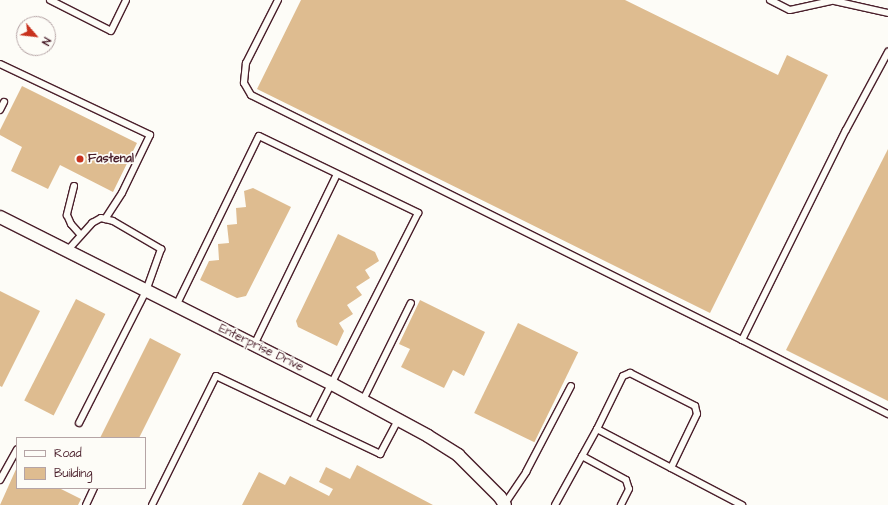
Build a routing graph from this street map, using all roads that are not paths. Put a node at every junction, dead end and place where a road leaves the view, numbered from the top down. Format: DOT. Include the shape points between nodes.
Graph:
graph roads {
  1 [pos="50,0"];
  2 [pos="126,0"];
  3 [pos="278,0"];
  4 [pos="770,0"];
  5 [pos="831,0"];
  6 [pos="888,13"];
  7 [pos="888,52"];
  8 [pos="0,64"];
  9 [pos="4,102"];
  10 [pos="0,110"];
  11 [pos="337,174"];
  12 [pos="74,186"];
  13 [pos="0,217"];
  14 [pos="105,219"];
  15 [pos="80,234"];
  16 [pos="67,251"];
  17 [pos="146,291"];
  18 [pos="411,303"];
  19 [pos="176,306"];
  20 [pos="742,340"];
  21 [pos="254,345"];
  22 [pos="332,384"];
  23 [pos="571,386"];
  24 [pos="363,400"];
  25 [pos="888,414"];
  26 [pos="398,420"];
  27 [pos="312,422"];
  28 [pos="79,423"];
  29 [pos="597,429"];
  30 [pos="16,451"];
  31 [pos="582,456"];
  32 [pos="671,468"];
  33 [pos="0,480"];
  34 [pos="94,489"];
  35 [pos="86,505"];
  36 [pos="152,505"];
  37 [pos="505,505"];
  38 [pos="555,505"];
  39 [pos="621,505"];
  40 [pos="742,505"];
  1 -- 2 [label="lane" via="111,31"];
  3 -- 20 [label="lane" via="246,64 244,83 251,95"];
  4 -- 5 [label="lane" via="790,10"];
  5 -- 6 [label="lane"];
  7 -- 20 [label="lane" via="846,130"];
  8 -- 14 [label="lane" via="150,135 122,194"];
  9 -- 10 [label="lane"];
  11 -- 19 [label="lane" via="259,136"];
  11 -- 21 [label="lane"];
  11 -- 22 [label="lane" via="418,213"];
  12 -- 15 [label="lane" via="67,215"];
  13 -- 16 [label="street, Enterprise Drive"];
  14 -- 15 [label="lane" via="101,218 92,223"];
  14 -- 17 [label="lane" via="161,248"];
  15 -- 16 [label="lane"];
  16 -- 17 [label="street, Enterprise Drive"];
  17 -- 19 [label="street, Enterprise Drive"];
  17 -- 28 [label="lane"];
  18 -- 24 [label="lane"];
  19 -- 21 [label="street, Enterprise Drive"];
  20 -- 25 [label="lane"];
  21 -- 22 [label="street, Enterprise Drive"];
  22 -- 24 [label="street, Enterprise Drive"];
  22 -- 27 [label="lane"];
  23 -- 37 [label="lane" via="526,472"];
  24 -- 26 [label="street, Enterprise Drive"];
  26 -- 27 [label="lane" via="380,454"];
  26 -- 37 [label="street, Enterprise Drive" via="458,455"];
  27 -- 36 [label="lane" via="216,376"];
  29 -- 31 [label="lane"];
  29 -- 32 [label="lane"];
  29 -- 32 [label="lane" via="623,376 630,373 695,406 697,414"];
  30 -- 33 [label="lane"];
  31 -- 38 [label="lane"];
  31 -- 39 [label="lane" via="626,480 629,489"];
  32 -- 40 [label="lane"];
  34 -- 35 [label="lane"];
}
